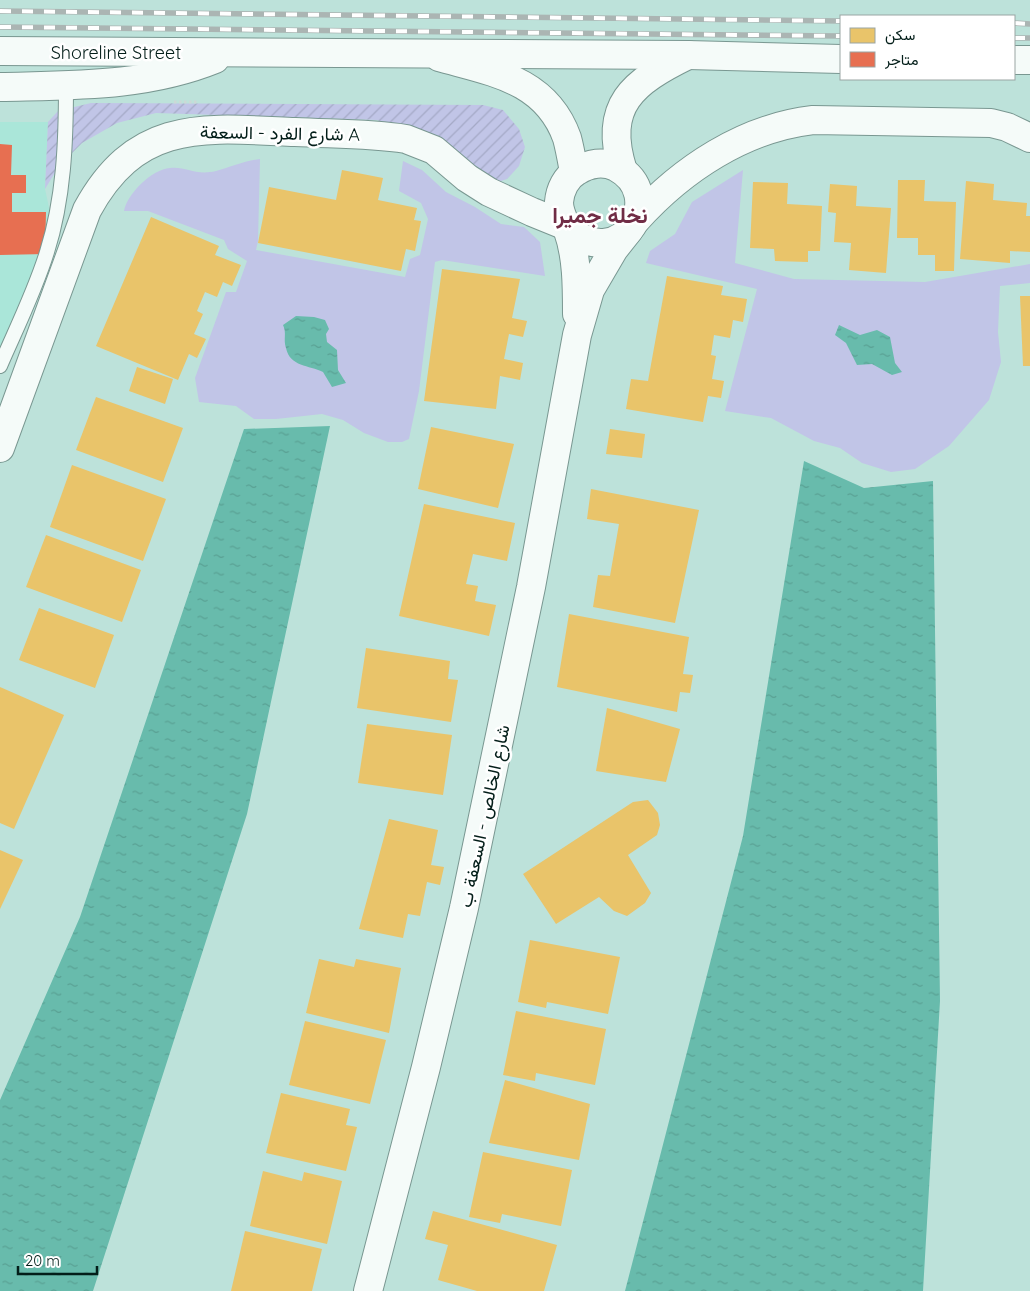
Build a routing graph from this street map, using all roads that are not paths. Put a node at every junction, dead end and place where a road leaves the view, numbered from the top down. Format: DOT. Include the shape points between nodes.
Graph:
graph roads {
  1 [pos="0,51"];
  2 [pos="231,53"];
  3 [pos="431,55"];
  4 [pos="688,55"];
  5 [pos="840,59"];
  6 [pos="1015,60"];
  7 [pos="1030,60"];
  8 [pos="66,85"];
  9 [pos="0,87"];
  10 [pos="1030,138"];
  11 [pos="714,156"];
  12 [pos="626,173"];
  13 [pos="570,177"];
  14 [pos="501,196"];
  15 [pos="633,225"];
  16 [pos="566,227"];
  17 [pos="576,335"];
  18 [pos="0,366"];
  19 [pos="0,448"];
  20 [pos="368,1291"];
  1 -- 2 [label="street, Shoreline Street"];
  2 -- 3 [label="street, Shoreline Street"];
  2 -- 8 [label="street" via="162,76 126,83"];
  3 -- 4 [label="street"];
  3 -- 13 [label="street" via="508,77 534,91 562,126 567,139"];
  4 -- 5 [label="street"];
  4 -- 12 [label="street" via="640,82 622,108 616,139"];
  6 -- 7 [label="street"];
  8 -- 9 [label="street"];
  8 -- 18 [label="lane" via="65,145 56,214 43,262"];
  10 -- 11 [label="street" via="991,123 813,120 771,128"];
  11 -- 12 [label="street" via="673,170"];
  11 -- 15 [label="street" via="666,190"];
  12 -- 13 [label="street" via="612,165 598,163 586,166"];
  12 -- 15 [label="street" via="634,183 640,201"];
  13 -- 14 [label="street, شارع الفرد - السعفة A" via="535,196"];
  13 -- 16 [label="street" via="559,203"];
  14 -- 16 [label="street, شارع الفرد - السعفة A"];
  14 -- 19 [label="street, شارع الفرد - السعفة A" via="473,182 434,150 398,138 216,128 170,135 149,144 112,172 87,210"];
  15 -- 16 [label="street" via="618,239 605,244 592,244"];
  15 -- 17 [label="street, شارع الخالص - السعفة ب" via="614,249 590,290"];
  16 -- 17 [label="street, شارع الخالص - السعفة ب" via="576,282"];
  17 -- 20 [label="street, شارع الخالص - السعفة ب" via="532,587 470,880"];
}
